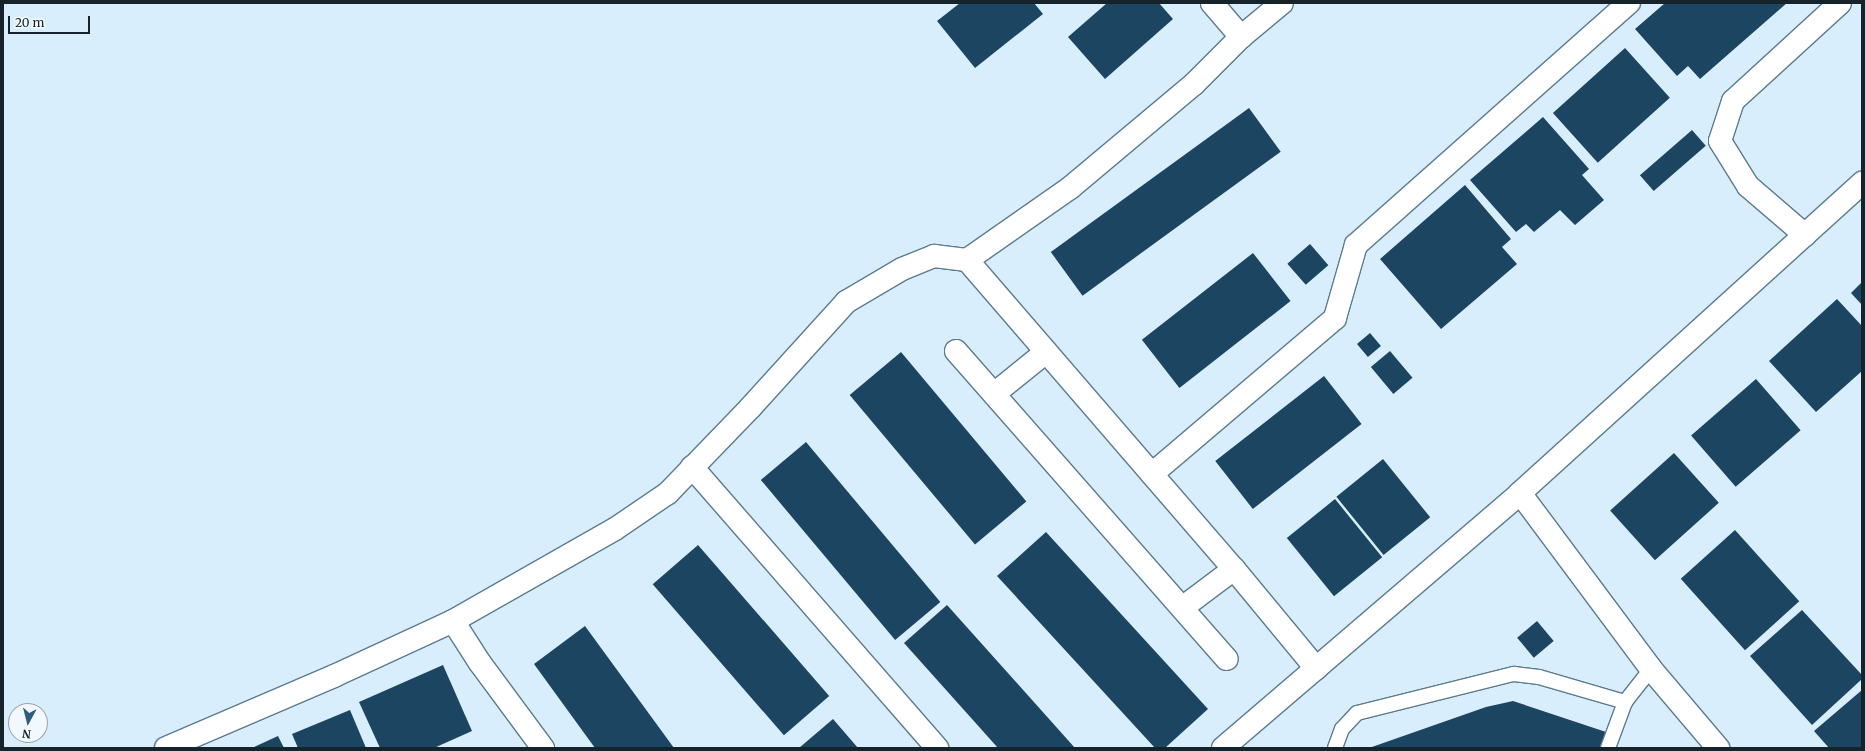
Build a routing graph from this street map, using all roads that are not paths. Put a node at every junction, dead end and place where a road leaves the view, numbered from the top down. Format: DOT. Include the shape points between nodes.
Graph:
graph roads {
  1 [pos="1212,3"];
  2 [pos="1282,3"];
  3 [pos="1629,3"];
  4 [pos="1840,3"];
  5 [pos="1240,37"];
  6 [pos="1862,183"];
  7 [pos="1805,234"];
  8 [pos="967,260"];
  9 [pos="956,351"];
  10 [pos="1046,352"];
  11 [pos="994,394"];
  12 [pos="692,467"];
  13 [pos="1152,474"];
  14 [pos="1520,493"];
  15 [pos="1234,569"];
  16 [pos="1182,608"];
  17 [pos="453,621"];
  18 [pos="1227,659"];
  19 [pos="1316,668"];
  20 [pos="1651,669"];
  21 [pos="1625,702"];
  22 [pos="166,748"];
  23 [pos="543,748"];
  24 [pos="937,748"];
  25 [pos="1223,748"];
  26 [pos="1335,748"];
  27 [pos="1608,748"];
  28 [pos="1718,748"];
  1 -- 5 [label="street"];
  2 -- 5 [label="street"];
  3 -- 13 [label="street" via="1356,245 1335,318"];
  4 -- 7 [label="street" via="1733,101 1720,141 1748,186"];
  5 -- 8 [label="street" via="1194,84 1070,188"];
  6 -- 7 [label="street"];
  7 -- 14 [label="street"];
  8 -- 10 [label="street"];
  8 -- 12 [label="street" via="934,256 902,270 846,302 750,408"];
  9 -- 11 [label="street"];
  10 -- 11 [label="street"];
  10 -- 13 [label="street"];
  11 -- 16 [label="street"];
  12 -- 17 [label="street" via="668,493 615,530"];
  12 -- 24 [label="street"];
  13 -- 15 [label="street"];
  14 -- 19 [label="street"];
  14 -- 20 [label="street"];
  15 -- 16 [label="street"];
  15 -- 19 [label="street"];
  16 -- 18 [label="street"];
  17 -- 22 [label="street" via="334,676"];
  17 -- 23 [label="street" via="480,663"];
  19 -- 25 [label="street"];
  20 -- 21 [label="lane"];
  20 -- 28 [label="street"];
  21 -- 26 [label="lane" via="1539,677 1514,674 1357,713 1342,729"];
  21 -- 27 [label="lane"];
}
